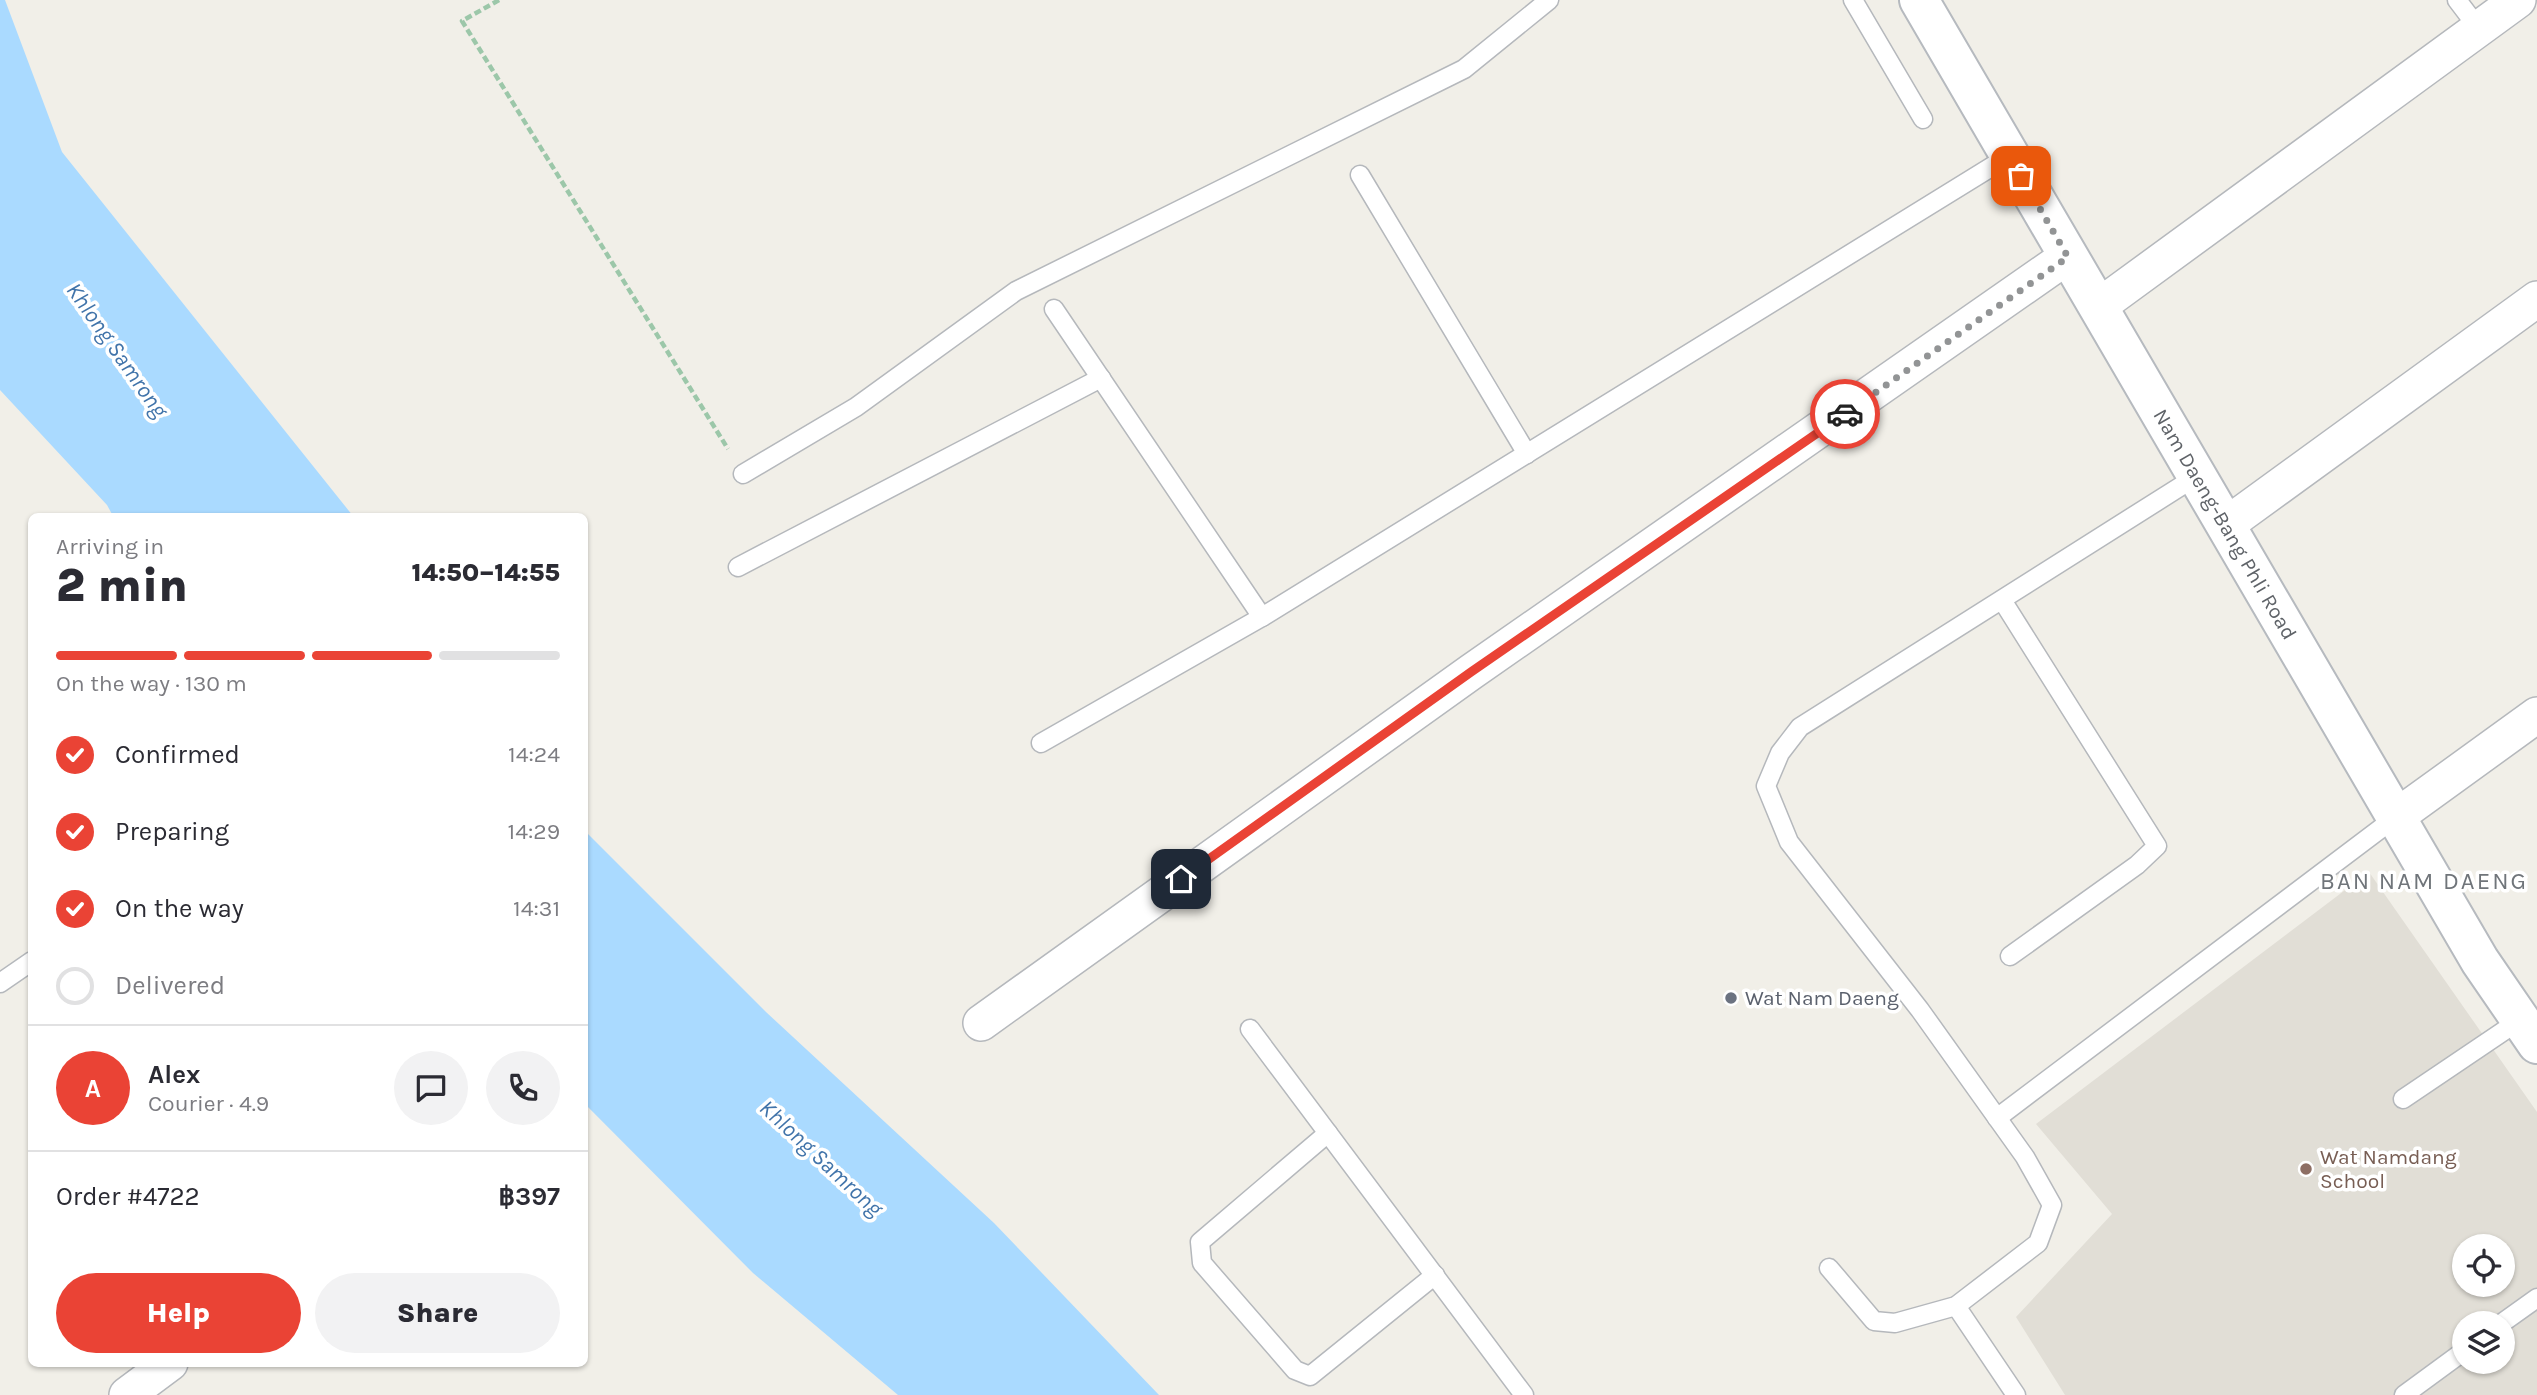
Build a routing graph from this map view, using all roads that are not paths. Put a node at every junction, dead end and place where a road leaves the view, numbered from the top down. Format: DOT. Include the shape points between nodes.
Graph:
graph roads {
  1 [pos="1549,0"];
  2 [pos="1853,0"];
  3 [pos="1919,0"];
  4 [pos="2457,0"];
  5 [pos="2518,0"];
  6 [pos="2479,29"];
  7 [pos="1923,119"];
  8 [pos="2010,156"];
  9 [pos="1360,175"];
  10 [pos="2068,257"];
  11 [pos="2537,299"];
  12 [pos="2098,307"];
  13 [pos="1054,309"];
  14 [pos="1101,378"];
  15 [pos="1527,454"];
  16 [pos="743,474"];
  17 [pos="2197,476"];
  18 [pos="2225,525"];
  19 [pos="738,567"];
  20 [pos="2002,600"];
  21 [pos="1262,617"];
  22 [pos="2537,715"];
  23 [pos="1041,743"];
  24 [pos="2396,817"];
  25 [pos="2010,956"];
  26 [pos="28,964"];
  27 [pos="0,983"];
  28 [pos="981,1023"];
  29 [pos="1250,1029"];
  30 [pos="2529,1032"];
  31 [pos="2403,1099"];
  32 [pos="1997,1118"];
  33 [pos="1328,1133"];
  34 [pos="1829,1268"];
  35 [pos="1435,1275"];
  36 [pos="2537,1298"];
  37 [pos="1955,1306"];
  38 [pos="2515,1314"];
  39 [pos="2452,1360"];
  40 [pos="165,1367"];
  41 [pos="127,1395"];
  42 [pos="1524,1395"];
  43 [pos="2016,1395"];
  44 [pos="2404,1395"];
  1 -- 16 [label="lane" via="1464,69 1016,291 856,407"];
  2 -- 7 [label="lane"];
  3 -- 8 [label="main road, Nam Daeng-Bang Phli Road"];
  4 -- 6 [label="lane"];
  5 -- 6 [label="street"];
  6 -- 12 [label="street"];
  8 -- 10 [label="main road, Nam Daeng-Bang Phli Road"];
  8 -- 15 [label="lane"];
  9 -- 15 [label="lane"];
  10 -- 12 [label="main road, Nam Daeng-Bang Phli Road"];
  10 -- 28 [label="street" via="1471,672"];
  11 -- 18 [label="street"];
  12 -- 17 [label="main road, Nam Daeng-Bang Phli Road"];
  13 -- 14 [label="lane"];
  14 -- 19 [label="lane"];
  14 -- 21 [label="lane"];
  15 -- 21 [label="lane"];
  17 -- 18 [label="main road, Nam Daeng-Bang Phli Road"];
  17 -- 20 [label="lane"];
  18 -- 24 [label="main road, Nam Daeng-Bang Phli Road"];
  20 -- 25 [label="lane" via="2157,846"];
  20 -- 32 [label="lane" via="1800,727 1780,753 1766,786 1788,842 1920,1010"];
  21 -- 23 [label="lane"];
  22 -- 24 [label="street"];
  24 -- 30 [label="main road, Nam Daeng-Bang Phli Road" via="2480,961"];
  24 -- 32 [label="lane"];
  26 -- 27 [label="lane"];
  29 -- 33 [label="lane"];
  30 -- 31 [label="lane"];
  32 -- 37 [label="lane" via="2052,1205 2038,1243"];
  33 -- 35 [label="lane"];
  33 -- 35 [label="lane" via="1200,1242 1202,1262 1295,1370 1310,1376"];
  34 -- 37 [label="lane" via="1874,1321 1895,1323"];
  35 -- 42 [label="lane"];
  36 -- 38 [label="lane"];
  37 -- 43 [label="lane"];
  39 -- 44 [label="lane"];
  40 -- 41 [label="street"];
}
